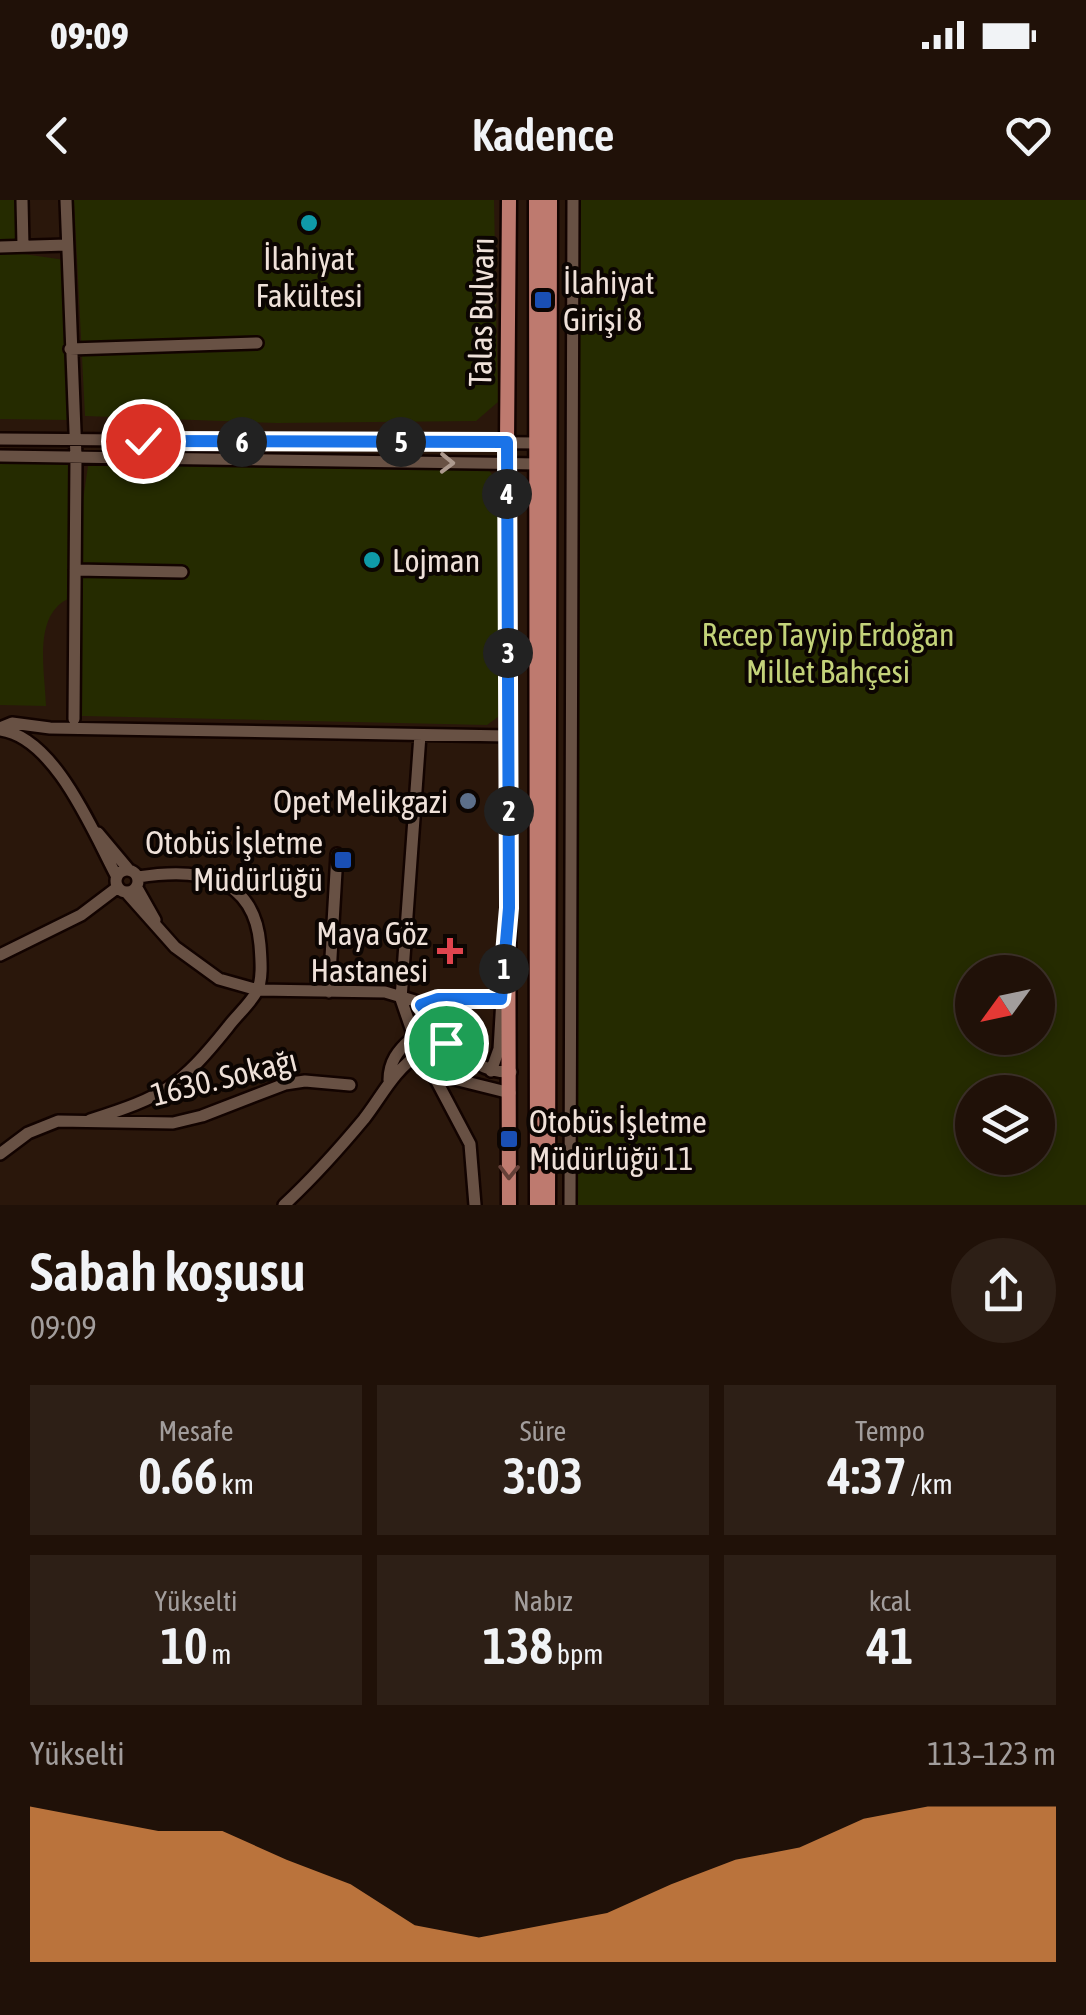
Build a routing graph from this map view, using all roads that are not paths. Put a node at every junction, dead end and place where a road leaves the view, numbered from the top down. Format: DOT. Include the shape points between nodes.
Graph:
graph roads {
  1 [pos="22,200"];
  2 [pos="66,200"];
  3 [pos="510,200"];
  4 [pos="536,200"];
  5 [pos="550,200"];
  6 [pos="573,200"];
  7 [pos="67,245"];
  8 [pos="23,246"];
  9 [pos="0,248"];
  10 [pos="257,343"];
  11 [pos="70,348"];
  12 [pos="0,439"];
  13 [pos="75,440"];
  14 [pos="143,441"];
  15 [pos="507,442"];
  16 [pos="538,442"];
  17 [pos="0,456"];
  18 [pos="76,457"];
  19 [pos="142,457"];
  20 [pos="507,464"];
  21 [pos="538,464"];
  22 [pos="75,570"];
  23 [pos="182,572"];
  24 [pos="74,719"];
  25 [pos="0,729"];
  26 [pos="420,734"];
  27 [pos="508,736"];
  28 [pos="337,854"];
  29 [pos="128,882"];
  30 [pos="509,908"];
  31 [pos="0,956"];
  32 [pos="258,990"];
  33 [pos="330,992"];
  34 [pos="401,999"];
  35 [pos="501,999"];
  36 [pos="421,1005"];
  37 [pos="436,1024"];
  38 [pos="412,1036"];
  39 [pos="446,1037"];
  40 [pos="424,1056"];
  41 [pos="491,1071"];
  42 [pos="511,1072"];
  43 [pos="389,1080"];
  44 [pos="462,1082"];
  45 [pos="350,1085"];
  46 [pos="510,1093"];
  47 [pos="452,1106"];
  48 [pos="90,1120"];
  49 [pos="0,1154"];
  50 [pos="284,1205"];
  51 [pos="475,1205"];
  52 [pos="509,1205"];
  53 [pos="537,1205"];
  54 [pos="548,1205"];
  55 [pos="570,1205"];
  1 -- 8 [label="street"];
  2 -- 7 [label="street"];
  3 -- 15 [label="main road, Talas Bulvarı"];
  4 -- 16 [label="main road, Talas Bulvarı"];
  5 -- 54 [label="main road"];
  6 -- 55 [label="street"];
  7 -- 8 [label="street"];
  7 -- 11 [label="street"];
  8 -- 9 [label="street"];
  10 -- 11 [label="street"];
  11 -- 13 [label="street"];
  12 -- 13 [label="street"];
  13 -- 14 [label="street"];
  13 -- 18 [label="street"];
  14 -- 15 [label="street"];
  14 -- 19 [label="street" via="134,449"];
  15 -- 16 [label="street"];
  15 -- 20 [label="main road, Talas Bulvarı"];
  16 -- 21 [label="main road, Talas Bulvarı"];
  17 -- 18 [label="street"];
  18 -- 19 [label="street"];
  18 -- 22 [label="street"];
  19 -- 20 [label="street, one-way"];
  20 -- 21 [label="street"];
  20 -- 27 [label="main road, Talas Bulvarı"];
  21 -- 53 [label="main road, Talas Bulvarı"];
  22 -- 23 [label="street"];
  22 -- 24 [label="street"];
  25 -- 26 [label="street" via="12,724"];
  25 -- 29 [label="street" via="38,747"];
  26 -- 27 [label="street"];
  26 -- 34 [label="street"];
  27 -- 30 [label="main road, Talas Bulvarı"];
  28 -- 33 [label="street"];
  29 -- 31 [label="street" via="81,915"];
  29 -- 32 [label="street" via="175,947 202,970"];
  29 -- 32 [label="street" via="190,872 233,890 259,936"];
  30 -- 35 [label="street"];
  30 -- 42 [label="main road, Talas Bulvarı"];
  32 -- 33 [label="street"];
  32 -- 48 [label="street" via="174,1087"];
  33 -- 34 [label="street" via="384,992"];
  34 -- 36 [label="street"];
  34 -- 38 [label="street"];
  35 -- 36 [label="street"];
  35 -- 41 [label="street" via="500,1048"];
  36 -- 37 [label="street"];
  37 -- 38 [label="street" via="420,1025"];
  37 -- 39 [label="street"];
  38 -- 40 [label="street"];
  38 -- 43 [label="street" via="397,1052"];
  39 -- 40 [label="street" via="440,1053"];
  39 -- 41 [label="street"];
  40 -- 43 [label="street"];
  40 -- 44 [label="street"];
  40 -- 47 [label="street"];
  41 -- 42 [label="street"];
  42 -- 46 [label="main road, Talas Bulvarı"];
  43 -- 50 [label="street" via="344,1144"];
  44 -- 46 [label="street"];
  44 -- 47 [label="street"];
  45 -- 48 [label="street, 1630. Sokağı" via="285,1084 173,1123"];
  46 -- 52 [label="main road, Talas Bulvarı, one-way"];
  47 -- 51 [label="street" via="470,1144"];
  48 -- 49 [label="street, 1630. Sokağı" via="48,1124"];
}
